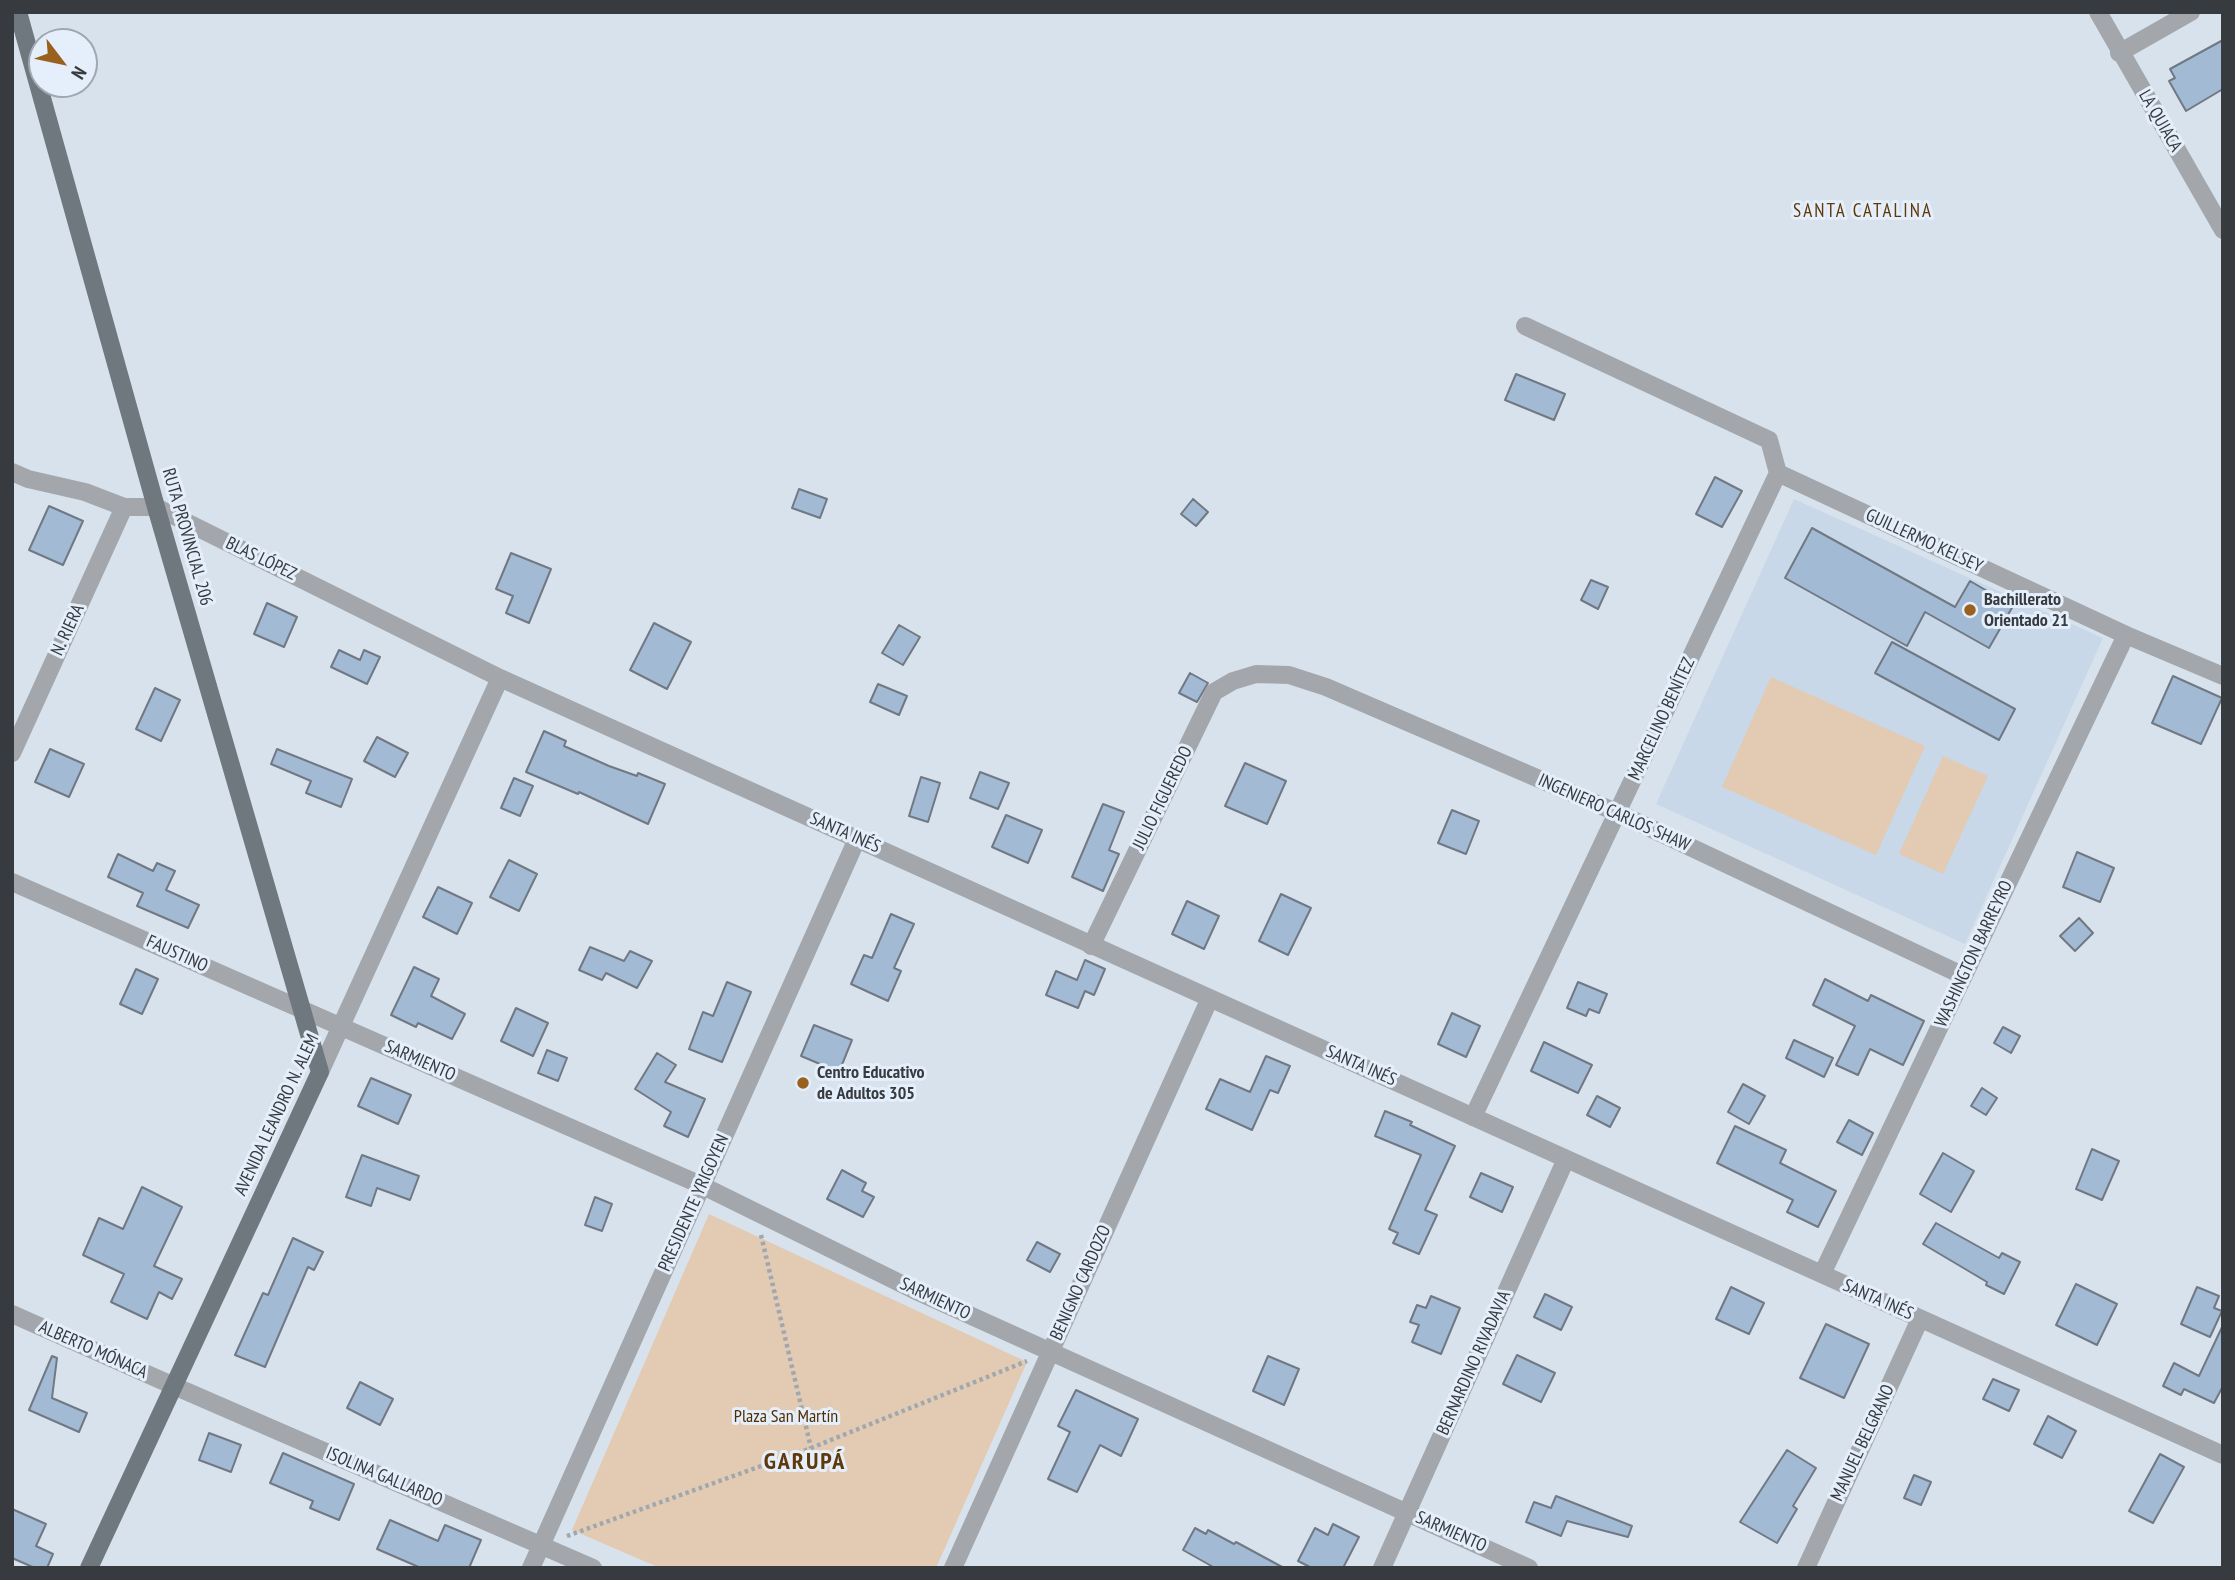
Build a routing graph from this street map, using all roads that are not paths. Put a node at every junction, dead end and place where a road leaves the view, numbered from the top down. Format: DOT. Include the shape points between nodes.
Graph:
graph roads {
  1 [pos="18,12"];
  2 [pos="2098,12"];
  3 [pos="2191,12"];
  4 [pos="2119,53"];
  5 [pos="2222,225"];
  6 [pos="1525,326"];
  7 [pos="12,472"];
  8 [pos="1779,473"];
  9 [pos="124,507"];
  10 [pos="156,507"];
  11 [pos="2126,635"];
  12 [pos="1256,674"];
  13 [pos="2223,676"];
  14 [pos="500,678"];
  15 [pos="12,752"];
  16 [pos="1618,813"];
  17 [pos="857,838"];
  18 [pos="12,882"];
  19 [pos="1091,946"];
  20 [pos="1964,976"];
  21 [pos="1210,998"];
  22 [pos="301,1008"];
  23 [pos="341,1027"];
  24 [pos="320,1072"];
  25 [pos="1474,1117"];
  26 [pos="1566,1159"];
  27 [pos="701,1185"];
  28 [pos="1822,1274"];
  29 [pos="12,1314"];
  30 [pos="1920,1319"];
  31 [pos="1050,1351"];
  32 [pos="174,1386"];
  33 [pos="2223,1455"];
  34 [pos="1407,1512"];
  35 [pos="542,1545"];
  36 [pos="89,1568"];
  37 [pos="531,1568"];
  38 [pos="593,1568"];
  39 [pos="953,1568"];
  40 [pos="1382,1568"];
  41 [pos="1529,1568"];
  42 [pos="1806,1568"];
  1 -- 10 [label="main road, RUTA PROVINCIAL 206"];
  2 -- 4 [label="street, LA QUIACA"];
  3 -- 4 [label="street"];
  4 -- 5 [label="street, LA QUIACA"];
  6 -- 8 [label="street" via="1769,440"];
  7 -- 9 [label="street, BLAS LÓPEZ"];
  8 -- 11 [label="street, GUILLERMO KELSEY"];
  8 -- 16 [label="street, MARCELINO BENÍTEZ"];
  9 -- 10 [label="street, BLAS LÓPEZ"];
  9 -- 15 [label="street, N. RIERA"];
  10 -- 14 [label="street, BLAS LÓPEZ"];
  10 -- 22 [label="main road, RUTA PROVINCIAL 206"];
  11 -- 13 [label="street, GUILLERMO KELSEY"];
  11 -- 20 [label="street, WASHINGTON BARREYRO"];
  12 -- 16 [label="street, INGENIERO CARLOS SHAW" via="1289,675 1326,687"];
  12 -- 19 [label="street, JULIO FIGUEREDO" via="1214,692"];
  14 -- 17 [label="street, SANTA INÉS"];
  14 -- 23 [label="street, AVENIDA LEANDRO N. ALEM"];
  16 -- 20 [label="street, INGENIERO CARLOS SHAW"];
  16 -- 25 [label="street, MARCELINO BENÍTEZ"];
  17 -- 19 [label="street, SANTA INÉS"];
  17 -- 27 [label="street, PRESIDENTE YRIGOYEN"];
  18 -- 22 [label="street, FAUSTINO"];
  19 -- 21 [label="street, SANTA INÉS"];
  20 -- 28 [label="street, WASHINGTON BARREYRO"];
  21 -- 25 [label="street, SANTA INÉS"];
  21 -- 31 [label="street, BENIGNO CARDOZO"];
  22 -- 23 [label="street, FAUSTINO"];
  22 -- 24 [label="main road, RUTA PROVINCIAL 206"];
  23 -- 24 [label="street, AVENIDA LEANDRO N. ALEM"];
  23 -- 27 [label="street, SARMIENTO"];
  24 -- 32 [label="main road, AVENIDA LEANDRO N. ALEM"];
  25 -- 26 [label="street, SANTA INÉS"];
  26 -- 28 [label="street, SANTA INÉS"];
  26 -- 34 [label="street, BERNARDINO RIVADAVIA"];
  27 -- 31 [label="street, SARMIENTO"];
  27 -- 35 [label="street, PRESIDENTE YRIGOYEN"];
  28 -- 30 [label="street, SANTA INÉS"];
  29 -- 32 [label="street, ALBERTO MÓNACA"];
  30 -- 33 [label="street, SANTA INÉS"];
  30 -- 42 [label="street, MANUEL BELGRANO"];
  31 -- 34 [label="street, SARMIENTO"];
  31 -- 39 [label="street, BENIGNO CARDOZO"];
  32 -- 35 [label="street, ISOLINA GALLARDO"];
  32 -- 36 [label="main road, AVENIDA LEANDRO N. ALEM"];
  34 -- 40 [label="street, BERNARDINO RIVADAVIA"];
  34 -- 41 [label="street, SARMIENTO"];
  35 -- 37 [label="street, PRESIDENTE YRIGOYEN"];
  35 -- 38 [label="street, ISOLINA GALLARDO"];
}
